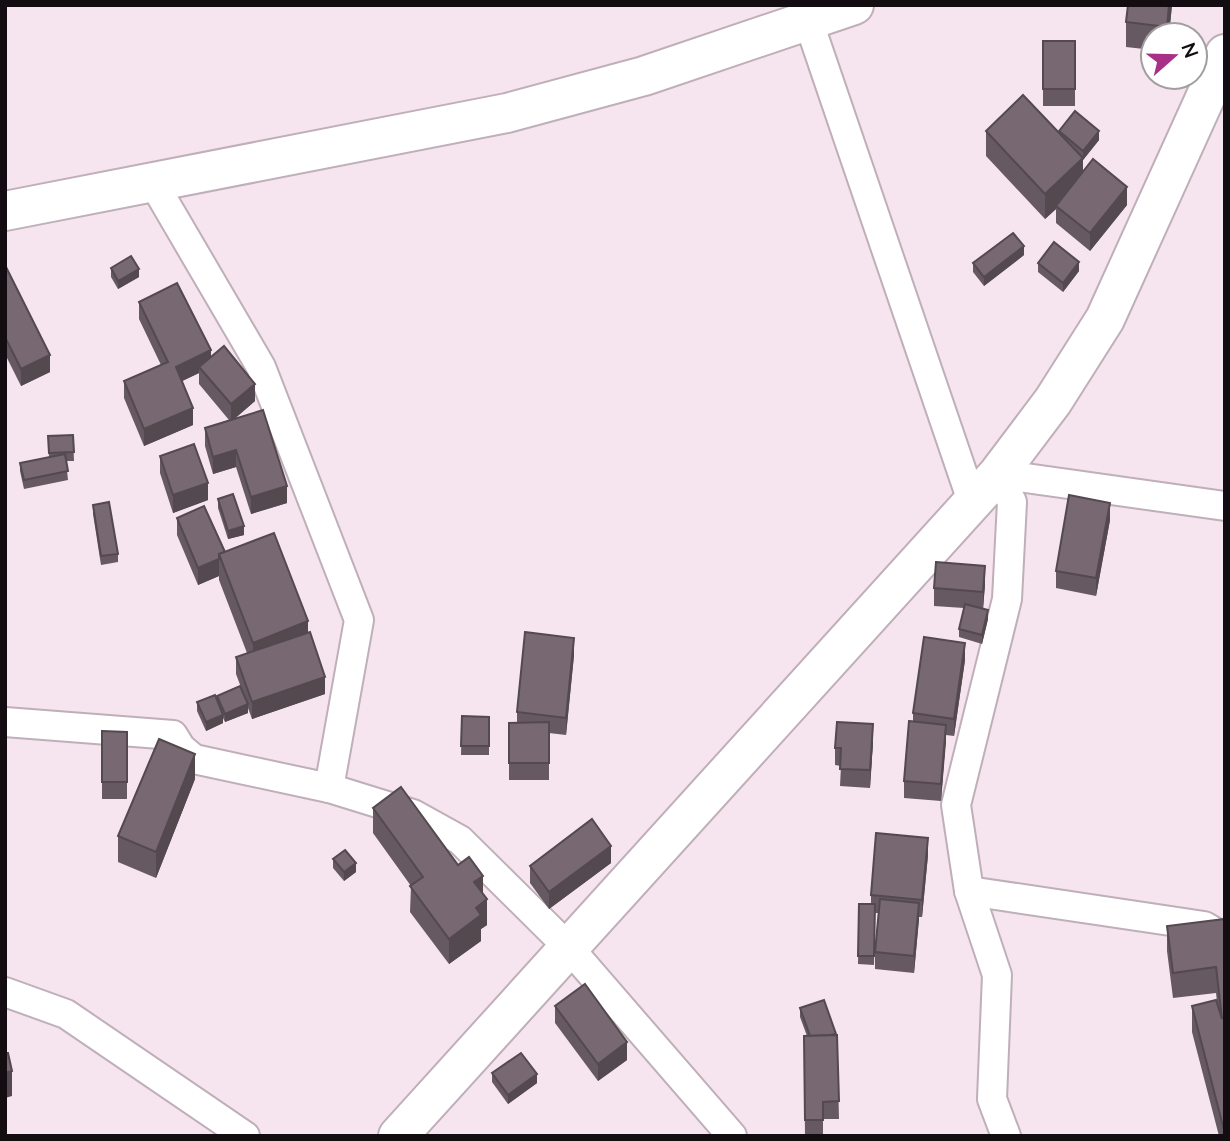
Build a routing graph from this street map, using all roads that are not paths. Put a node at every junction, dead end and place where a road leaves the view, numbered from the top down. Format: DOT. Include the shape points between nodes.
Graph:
graph roads {
  1 [pos="854,5"];
  2 [pos="808,20"];
  3 [pos="1225,54"];
  4 [pos="154,184"];
  5 [pos="5,211"];
  6 [pos="998,474"];
  7 [pos="973,504"];
  8 [pos="1225,506"];
  9 [pos="5,722"];
  10 [pos="329,788"];
  11 [pos="969,891"];
  12 [pos="1225,938"];
  13 [pos="570,949"];
  14 [pos="5,992"];
  15 [pos="726,1133"];
  16 [pos="245,1136"];
  17 [pos="398,1136"];
  18 [pos="1006,1136"];
  1 -- 2 [label="street"];
  2 -- 4 [label="street" via="644,76 507,113"];
  2 -- 7 [label="street"];
  3 -- 6 [label="street" via="1105,318 1053,401"];
  4 -- 5 [label="street"];
  4 -- 10 [label="street" via="261,367 359,620"];
  6 -- 7 [label="street"];
  6 -- 8 [label="street"];
  6 -- 11 [label="street" via="1012,502 1007,599 956,805"];
  7 -- 13 [label="street"];
  9 -- 10 [label="street" via="173,735 194,759"];
  10 -- 13 [label="street" via="413,814 460,840"];
  11 -- 12 [label="street" via="1204,926"];
  11 -- 18 [label="street" via="998,975 992,1099"];
  13 -- 15 [label="street"];
  13 -- 17 [label="street"];
  14 -- 16 [label="street" via="66,1014"];
}
